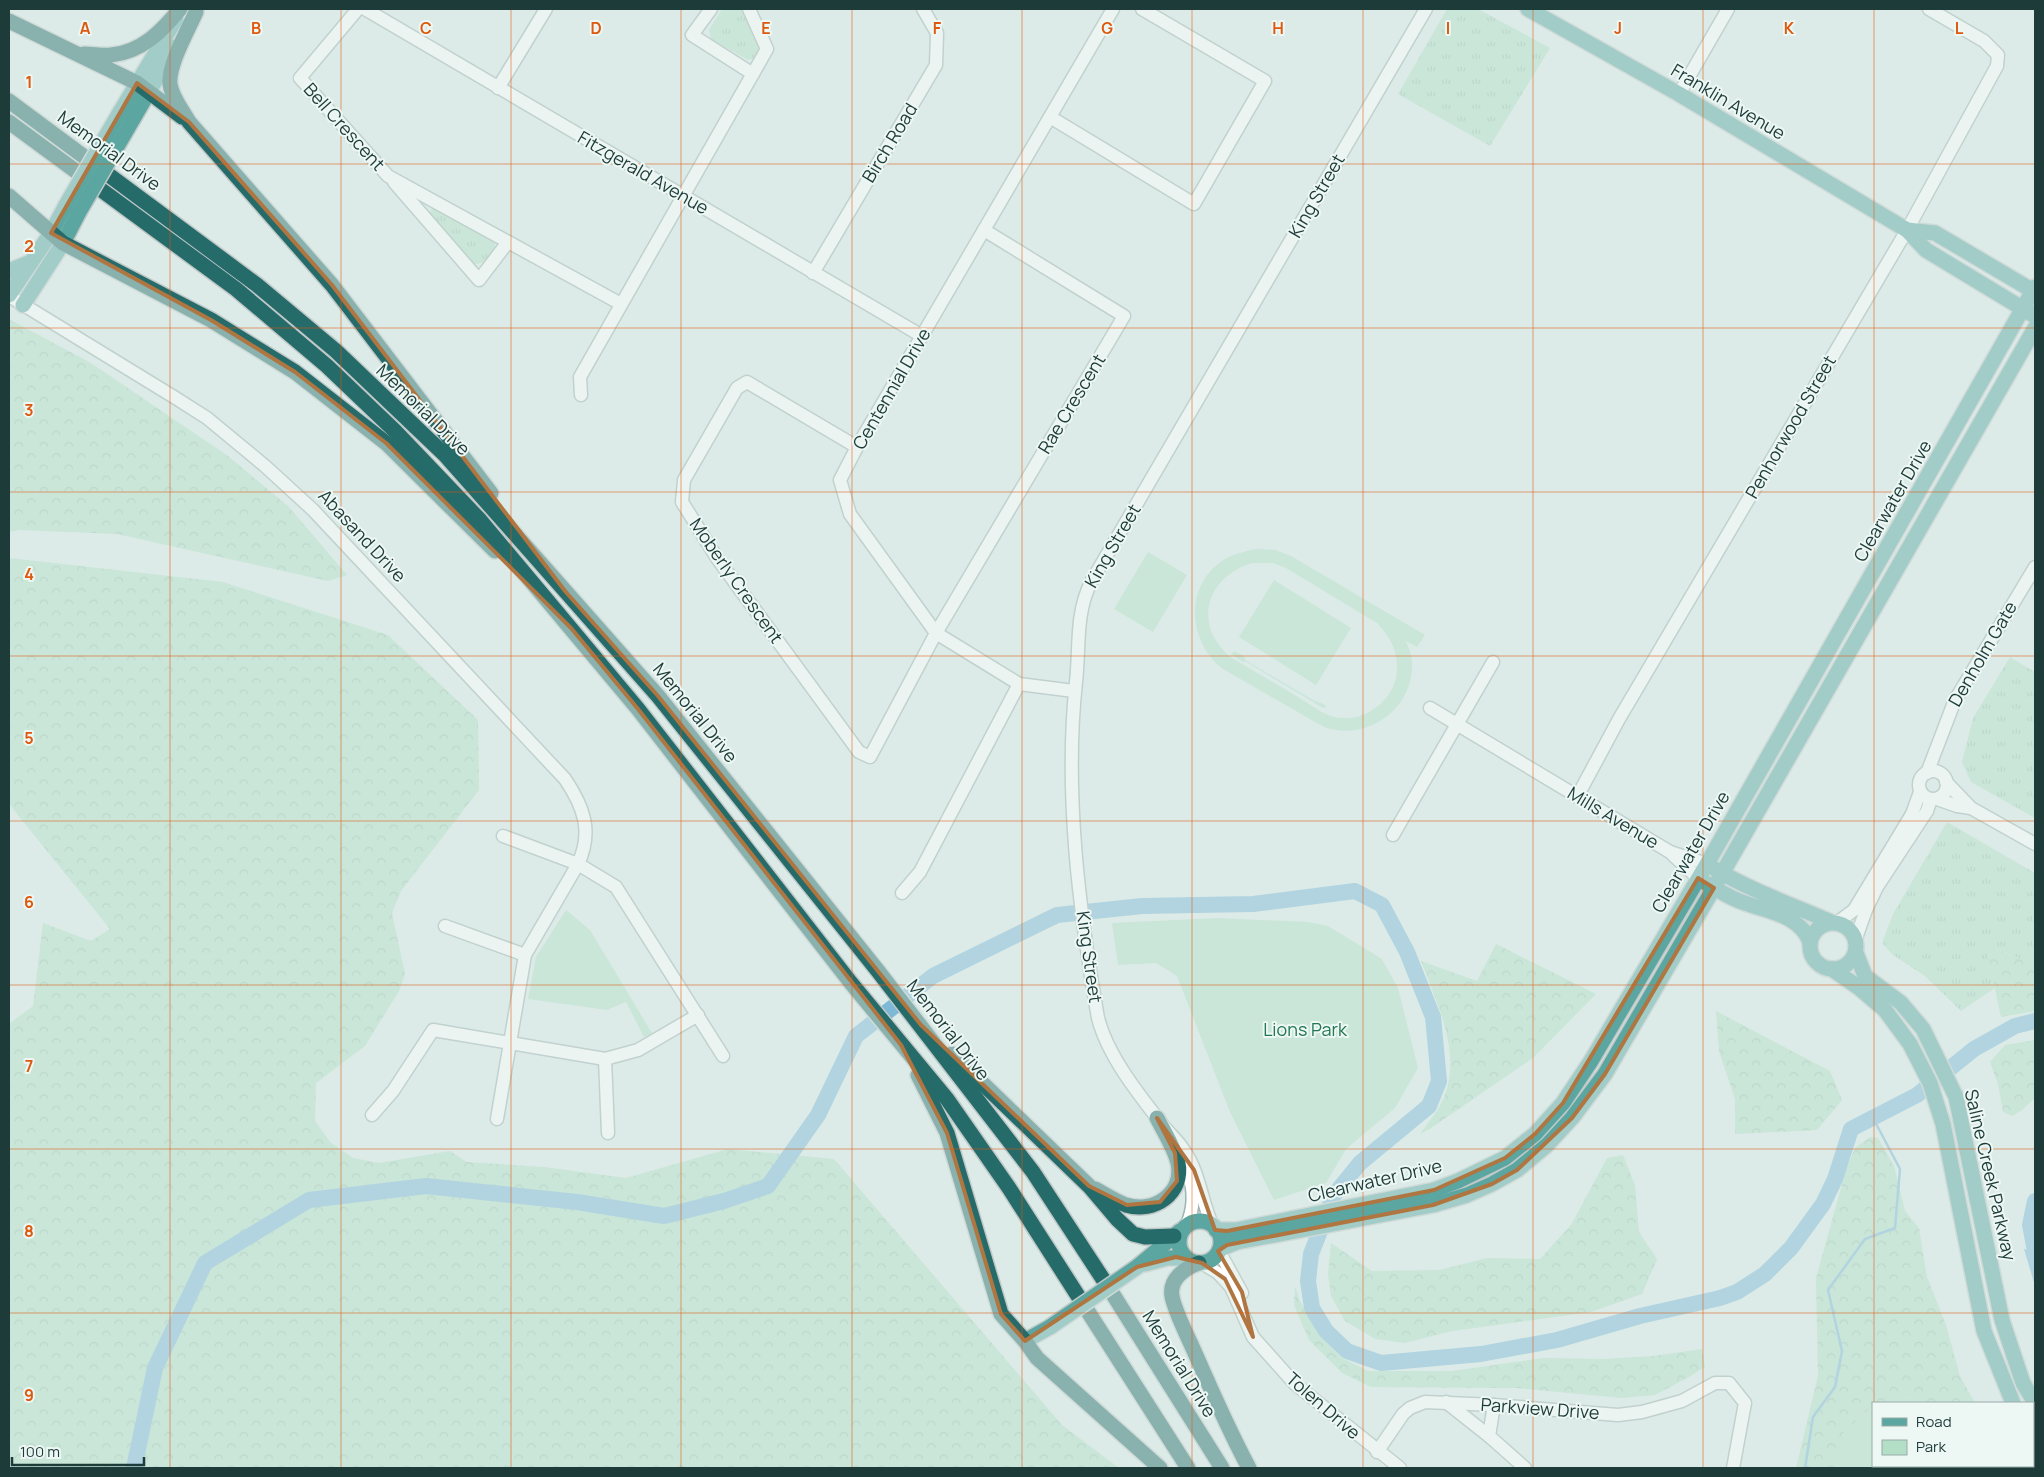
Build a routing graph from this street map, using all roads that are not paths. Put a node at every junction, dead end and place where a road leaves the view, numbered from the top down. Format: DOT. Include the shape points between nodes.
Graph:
graph roads {
  1 [pos="358,9"];
  2 [pos="365,9"];
  3 [pos="546,9"];
  4 [pos="711,9"];
  5 [pos="748,9"];
  6 [pos="923,9"];
  7 [pos="1113,9"];
  8 [pos="1142,9"];
  9 [pos="1426,9"];
  10 [pos="1528,9"];
  11 [pos="1728,9"];
  12 [pos="1929,9"];
  13 [pos="189,10"];
  14 [pos="9,21"];
  15 [pos="78,54"];
  16 [pos="753,74"];
  17 [pos="143,87"];
  18 [pos="498,88"];
  19 [pos="1679,94"];
  20 [pos="9,101"];
  21 [pos="1050,117"];
  22 [pos="9,122"];
  23 [pos="189,122"];
  24 [pos="388,176"];
  25 [pos="9,196"];
  26 [pos="683,197"];
  27 [pos="984,230"];
  28 [pos="1907,230"];
  29 [pos="57,238"];
  30 [pos="508,242"];
  31 [pos="31,262"];
  32 [pos="9,271"];
  33 [pos="813,273"];
  34 [pos="2035,290"];
  35 [pos="9,296"];
  36 [pos="621,304"];
  37 [pos="23,305"];
  38 [pos="2030,313"];
  39 [pos="2035,328"];
  40 [pos="922,336"];
  41 [pos="581,395"];
  42 [pos="857,446"];
  43 [pos="2034,571"];
  44 [pos="565,591"];
  45 [pos="571,628"];
  46 [pos="936,633"];
  47 [pos="1493,662"];
  48 [pos="1019,684"];
  49 [pos="1074,691"];
  50 [pos="1430,708"];
  51 [pos="1458,724"];
  52 [pos="1942,737"];
  53 [pos="1927,773"];
  54 [pos="1944,779"];
  55 [pos="1577,797"];
  56 [pos="1929,797"];
  57 [pos="1971,808"];
  58 [pos="1393,835"];
  59 [pos="503,836"];
  60 [pos="2035,844"];
  61 [pos="1670,852"];
  62 [pos="578,864"];
  63 [pos="1707,864"];
  64 [pos="1722,873"];
  65 [pos="1698,878"];
  66 [pos="1714,888"];
  67 [pos="902,893"];
  68 [pos="1835,922"];
  69 [pos="445,926"];
  70 [pos="1810,942"];
  71 [pos="1856,945"];
  72 [pos="525,955"];
  73 [pos="1832,969"];
  74 [pos="698,1015"];
  75 [pos="921,1025"];
  76 [pos="509,1043"];
  77 [pos="901,1045"];
  78 [pos="723,1056"];
  79 [pos="606,1060"];
  80 [pos="372,1115"];
  81 [pos="1157,1118"];
  82 [pos="497,1119"];
  83 [pos="608,1133"];
  84 [pos="1172,1136"];
  85 [pos="1089,1186"];
  86 [pos="1408,1203"];
  87 [pos="1215,1228"];
  88 [pos="1181,1230"];
  89 [pos="1236,1236"];
  90 [pos="1220,1250"];
  91 [pos="1196,1261"];
  92 [pos="1137,1267"];
  93 [pos="1253,1336"];
  94 [pos="1025,1341"];
  95 [pos="1446,1402"];
  96 [pos="2013,1402"];
  97 [pos="2035,1403"];
  98 [pos="1494,1405"];
  99 [pos="1489,1436"];
  100 [pos="1377,1452"];
  101 [pos="1730,1467"];
  102 [pos="1160,1468"];
  103 [pos="1188,1468"];
  104 [pos="1222,1468"];
  105 [pos="1249,1468"];
  106 [pos="1400,1468"];
  107 [pos="1525,1468"];
  1 -- 24 [label="street, Bell Crescent" via="300,78"];
  2 -- 18 [label="street, Fitzgerald Avenue"];
  3 -- 18 [label="street"];
  4 -- 16 [label="street" via="692,36"];
  5 -- 16 [label="street" via="767,48"];
  6 -- 33 [label="street, Birch Road" via="937,33 936,65"];
  7 -- 21 [label="street, Centennial Drive"];
  8 -- 21 [label="street" via="1265,81 1194,204"];
  9 -- 49 [label="street, King Street" via="1091,582 1079,615"];
  10 -- 19 [label="main road, Franklin Avenue"];
  11 -- 19 [label="street"];
  12 -- 28 [label="street, Penhorwood Street" via="1984,41 1998,55 1997,66"];
  13 -- 15 [label="highway" via="139,48 111,55"];
  13 -- 17 [label="main road"];
  13 -- 23 [label="highway" via="170,84"];
  14 -- 15 [label="highway"];
  15 -- 17 [label="highway"];
  16 -- 26 [label="street"];
  17 -- 23 [label="highway"];
  17 -- 29 [label="main road, bridge"];
  18 -- 26 [label="street, Fitzgerald Avenue"];
  19 -- 28 [label="main road, Franklin Avenue"];
  20 -- 44 [label="highway, Memorial Drive" via="257,285 336,351 445,455"];
  21 -- 27 [label="street, Centennial Drive"];
  22 -- 45 [label="highway, Memorial Drive" via="236,289 327,366 480,520"];
  23 -- 44 [label="highway" via="332,285"];
  24 -- 30 [label="street, Bell Crescent"];
  24 -- 30 [label="street, Bell Crescent" via="479,280"];
  25 -- 29 [label="highway"];
  26 -- 33 [label="street, Fitzgerald Avenue"];
  26 -- 36 [label="street"];
  27 -- 40 [label="street, Centennial Drive"];
  27 -- 46 [label="street, Rae Crescent" via="1124,316"];
  28 -- 34 [label="main road, Franklin Avenue" via="1935,233"];
  28 -- 38 [label="main road, Franklin Avenue" via="1926,250"];
  28 -- 55 [label="street, Penhorwood Street" via="1619,719"];
  29 -- 31 [label="main road"];
  29 -- 37 [label="main road"];
  29 -- 45 [label="highway" via="211,320 295,372 386,443"];
  30 -- 36 [label="street, Bell Crescent"];
  31 -- 32 [label="main road"];
  31 -- 35 [label="main road"];
  33 -- 40 [label="street, Fitzgerald Avenue"];
  34 -- 38 [label="main road, Clearwater Drive"];
  35 -- 37 [label="street, Abasand Drive"];
  36 -- 41 [label="street" via="580,377"];
  37 -- 62 [label="street, Abasand Drive" via="207,418 313,510 565,779 584,817 585,848"];
  38 -- 63 [label="main road, Clearwater Drive"];
  39 -- 64 [label="main road, Clearwater Drive"];
  40 -- 42 [label="street, Centennial Drive"];
  42 -- 46 [label="street, Centennial Drive" via="840,480 850,514"];
  42 -- 46 [label="street, Moberly Crescent" via="747,382 737,388 684,480 682,502 717,558 859,752 870,757"];
  43 -- 52 [label="street, Denholm Gate" via="1955,700"];
  44 -- 75 [label="highway, Memorial Drive" via="658,696"];
  45 -- 77 [label="highway, Memorial Drive"];
  46 -- 48 [label="street, Centennial Drive"];
  47 -- 51 [label="street"];
  48 -- 49 [label="street, Centennial Drive"];
  48 -- 67 [label="street" via="920,872"];
  49 -- 81 [label="street, King Street" via="1072,771 1080,893 1092,985 1102,1033 1111,1052"];
  50 -- 51 [label="street, Mills Avenue"];
  51 -- 55 [label="street, Mills Avenue"];
  51 -- 58 [label="street"];
  52 -- 53 [label="street, Denholm Gate"];
  52 -- 54 [label="street, Denholm Gate"];
  53 -- 54 [label="street" via="1935,772"];
  53 -- 56 [label="street" via="1919,783"];
  54 -- 56 [label="street" via="1945,790"];
  54 -- 57 [label="street"];
  55 -- 61 [label="street, Mills Avenue"];
  56 -- 57 [label="street"];
  56 -- 68 [label="street" via="1912,814 1854,910"];
  56 -- 71 [label="street" via="1927,811 1877,887 1866,910"];
  57 -- 60 [label="street"];
  59 -- 62 [label="street"];
  61 -- 63 [label="street, Mills Avenue"];
  61 -- 65 [label="street, Mills Avenue"];
  62 -- 72 [label="street, Abasand Drive"];
  62 -- 74 [label="street" via="616,887"];
  63 -- 64 [label="main road"];
  63 -- 65 [label="main road, Clearwater Drive"];
  64 -- 66 [label="main road, Clearwater Drive"];
  64 -- 68 [label="main road" via="1761,894"];
  65 -- 66 [label="main road"];
  65 -- 86 [label="main road, Clearwater Drive" via="1591,1060 1563,1102 1535,1134 1505,1158"];
  66 -- 70 [label="main road" via="1744,903 1788,918 1806,932"];
  66 -- 86 [label="main road, Clearwater Drive" via="1605,1074 1547,1145 1517,1170 1492,1184 1458,1198"];
  68 -- 70 [label="main road" via="1818,928"];
  68 -- 71 [label="main road" via="1846,926"];
  69 -- 72 [label="street"];
  70 -- 73 [label="main road" via="1813,957"];
  71 -- 73 [label="main road" via="1846,965"];
  71 -- 97 [label="main road, Saline Creek Parkway" via="1865,976 1901,1003 1923,1029 1945,1071 1961,1112 2002,1320 2023,1383"];
  72 -- 76 [label="street, Abasand Drive"];
  73 -- 96 [label="main road, Saline Creek Parkway" via="1885,1010 1910,1044 1930,1083 1943,1124 1984,1331"];
  74 -- 78 [label="street"];
  74 -- 79 [label="street" via="638,1050"];
  75 -- 85 [label="highway"];
  75 -- 104 [label="highway, Memorial Drive" via="1033,1172"];
  76 -- 79 [label="street"];
  76 -- 80 [label="street" via="433,1030 393,1091"];
  76 -- 82 [label="street, Abasand Drive"];
  77 -- 94 [label="highway" via="947,1132 1001,1314"];
  77 -- 103 [label="highway, Memorial Drive" via="947,1099 1009,1188"];
  79 -- 83 [label="street"];
  81 -- 84 [label="street, King Street"];
  81 -- 85 [label="highway" via="1178,1163 1178,1182 1168,1197 1151,1206 1127,1205"];
  84 -- 87 [label="street, King Street" via="1183,1148 1194,1170"];
  84 -- 88 [label="street, King Street" via="1190,1175 1191,1185 1192,1208"];
  85 -- 88 [label="highway" via="1133,1234 1145,1237"];
  86 -- 89 [label="main road, Clearwater Drive"];
  87 -- 88 [label="main road" via="1199,1222"];
  87 -- 89 [label="main road, Clearwater Drive"];
  87 -- 90 [label="main road"];
  88 -- 91 [label="main road" via="1179,1244 1182,1253"];
  88 -- 92 [label="main road"];
  89 -- 90 [label="main road, Clearwater Drive"];
  90 -- 91 [label="main road" via="1210,1260"];
  90 -- 93 [label="street, Tolen Drive" via="1242,1292"];
  91 -- 92 [label="main road" via="1167,1258"];
  91 -- 93 [label="street, Tolen Drive" via="1218,1273 1231,1287"];
  91 -- 105 [label="highway" via="1178,1275 1172,1295 1232,1437"];
  92 -- 94 [label="main road, bridge"];
  93 -- 100 [label="street, Tolen Drive" via="1295,1384"];
  94 -- 102 [label="highway" via="1037,1358"];
  95 -- 98 [label="street, Parkview Drive"];
  95 -- 99 [label="street"];
  95 -- 100 [label="street, Parkview Drive" via="1425,1402 1410,1408"];
  98 -- 99 [label="street"];
  98 -- 101 [label="street, Parkview Drive" via="1618,1415 1682,1401 1716,1383 1729,1383 1746,1403"];
  99 -- 107 [label="street"];
  100 -- 106 [label="street, Tolen Drive"];
}
